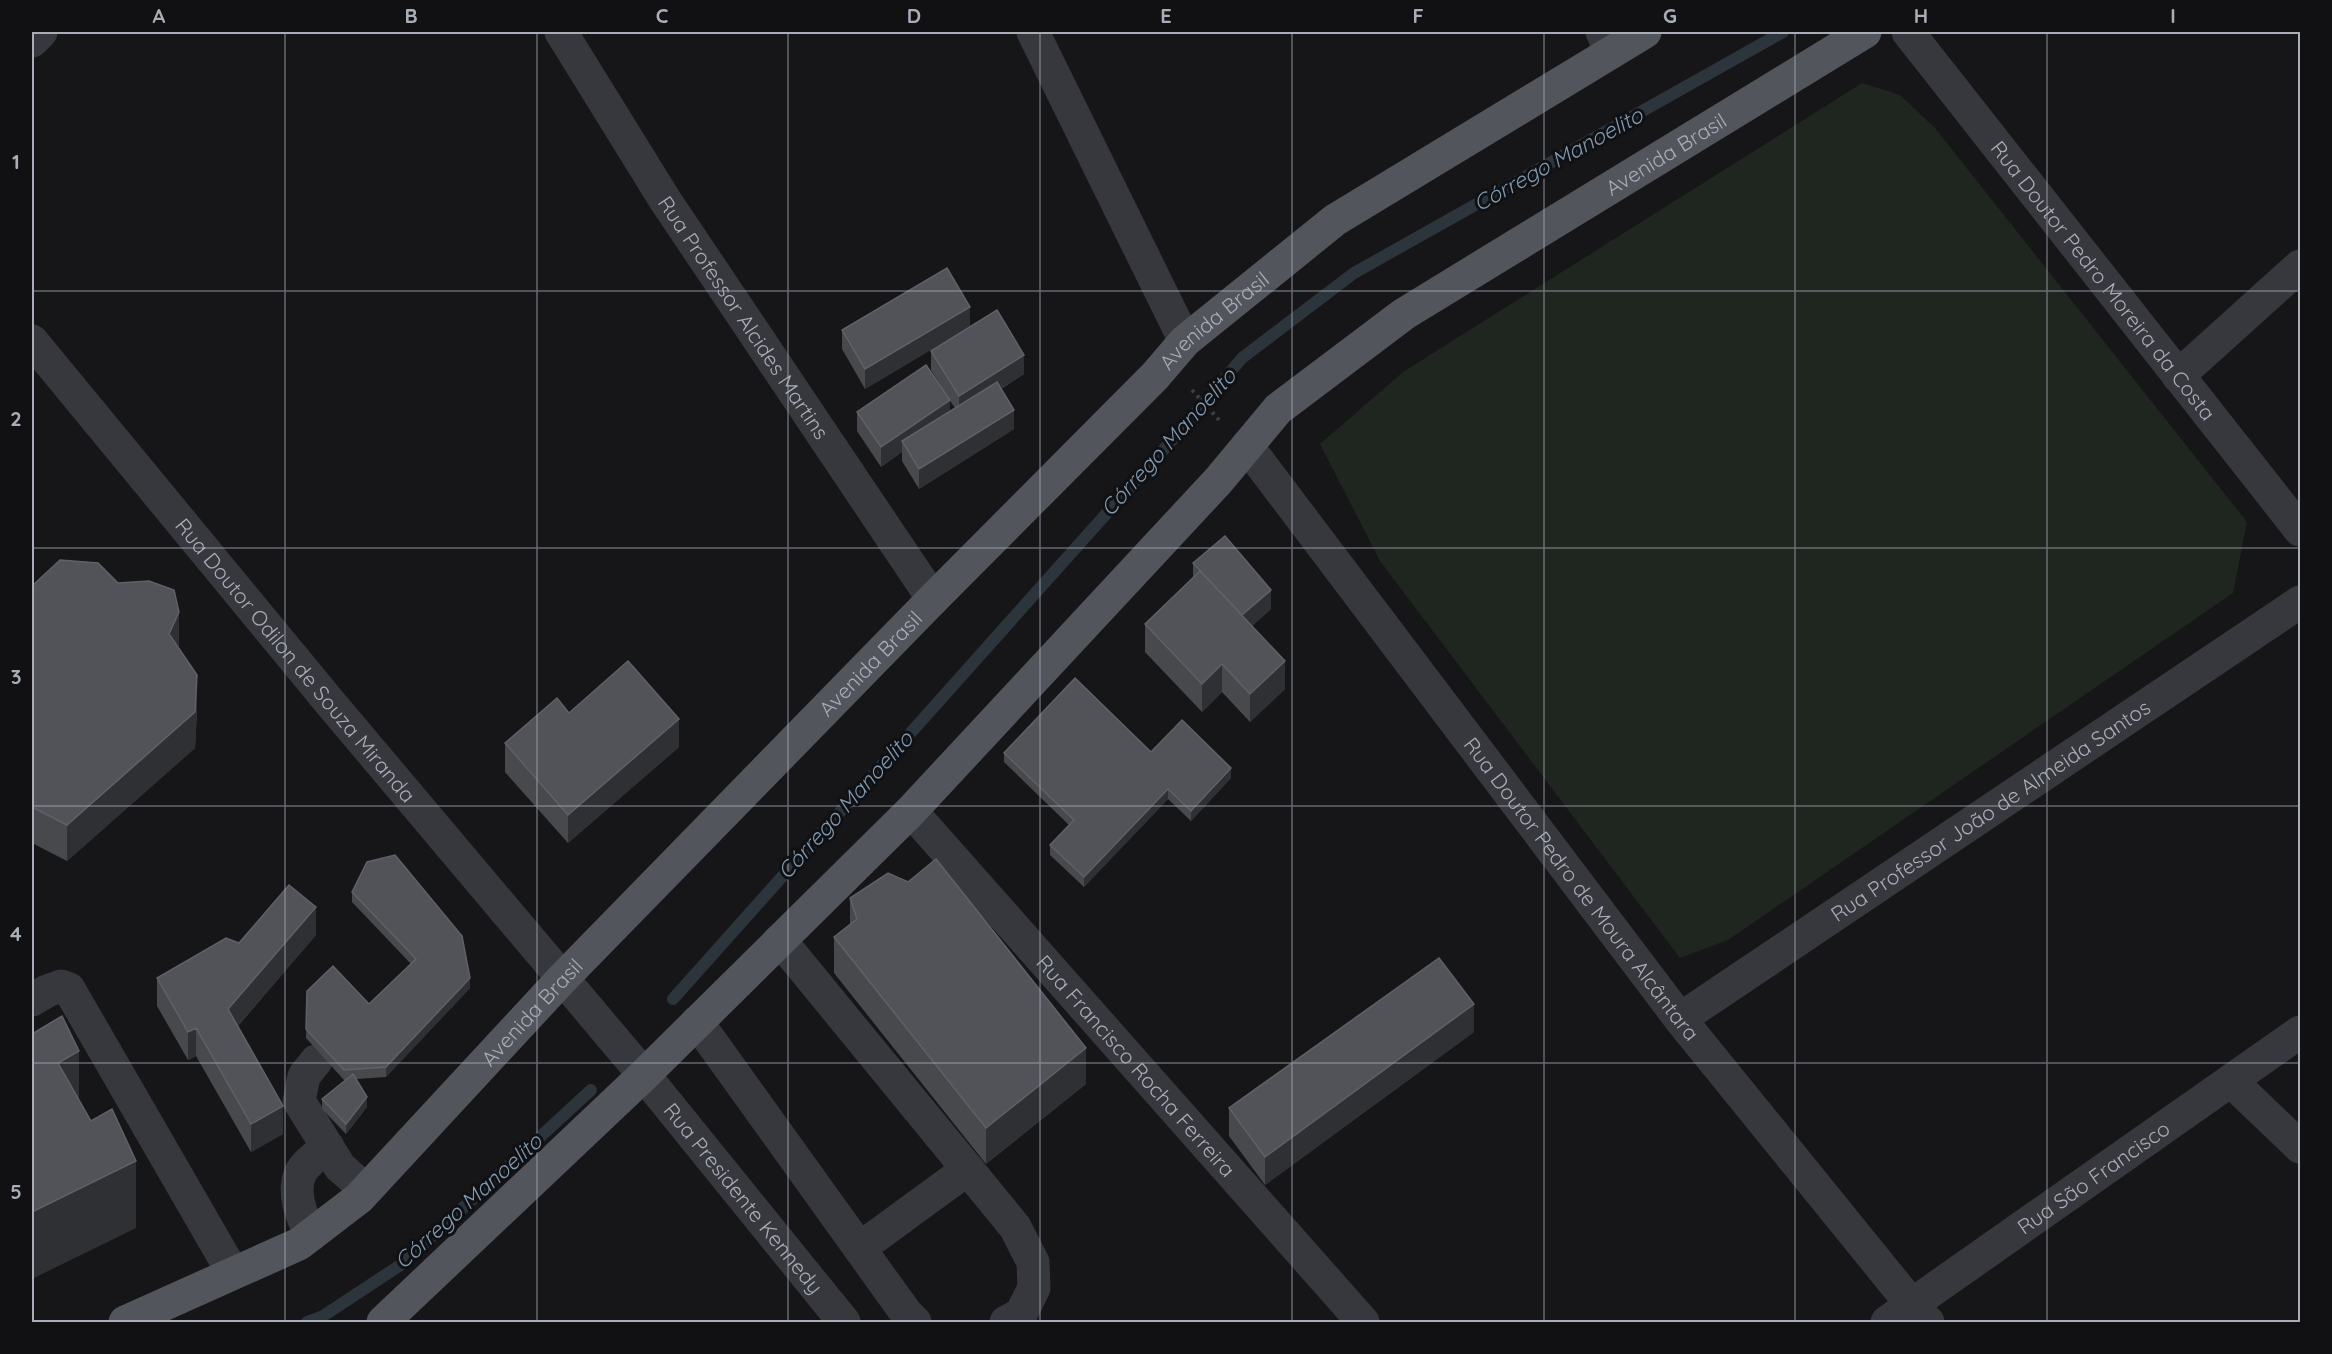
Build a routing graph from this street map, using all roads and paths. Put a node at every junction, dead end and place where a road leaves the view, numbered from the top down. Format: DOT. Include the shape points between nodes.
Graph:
graph roads {
  1 [pos="41,32"];
  2 [pos="561,32"];
  3 [pos="1033,32"];
  4 [pos="1645,32"];
  5 [pos="1865,32"];
  6 [pos="1908,32"];
  7 [pos="32,41"];
  8 [pos="1607,42"];
  9 [pos="2301,266"];
  10 [pos="32,341"];
  11 [pos="1185,341"];
  12 [pos="2178,376"];
  13 [pos="1194,390"];
  14 [pos="1219,420"];
  15 [pos="1247,446"];
  16 [pos="2301,530"];
  17 [pos="933,599"];
  18 [pos="2301,602"];
  19 [pos="910,811"];
  20 [pos="780,940"];
  21 [pos="562,979"];
  22 [pos="32,1000"];
  23 [pos="1680,1019"];
  24 [pos="697,1022"];
  25 [pos="2301,1032"];
  26 [pos="316,1061"];
  27 [pos="644,1075"];
  28 [pos="2231,1081"];
  29 [pos="328,1147"];
  30 [pos="2301,1147"];
  31 [pos="968,1169"];
  32 [pos="366,1190"];
  33 [pos="311,1235"];
  34 [pos="860,1248"];
  35 [pos="233,1274"];
  36 [pos="1909,1317"];
  37 [pos="125,1323"];
  38 [pos="383,1323"];
  39 [pos="844,1323"];
  40 [pos="915,1323"];
  41 [pos="1006,1323"];
  42 [pos="1363,1323"];
  1 -- 7 [label="street"];
  2 -- 17 [label="street, Rua Professor Alcides Martins" via="665,200"];
  3 -- 11 [label="street"];
  4 -- 8 [label="main road, Avenida Brasil"];
  5 -- 15 [label="main road, Avenida Brasil" via="1404,314 1278,409"];
  6 -- 12 [label="street, Rua Doutor Pedro Moreira da Costa"];
  8 -- 11 [label="main road, Avenida Brasil" via="1335,220"];
  9 -- 12 [label="street"];
  10 -- 21 [label="street, Rua Doutor Odilon de Souza Miranda"];
  11 -- 17 [label="main road, Avenida Brasil"];
  12 -- 16 [label="street, Rua Doutor Pedro Moreira da Costa"];
  13 -- 14 [label="path"];
  15 -- 19 [label="main road, Avenida Brasil" via="1218,482"];
  15 -- 23 [label="street, Rua Doutor Pedro de Moura Alcântara"];
  17 -- 21 [label="main road, Avenida Brasil"];
  18 -- 23 [label="street, Rua Professor João de Almeida Santos"];
  19 -- 20 [label="main road, Avenida Brasil"];
  19 -- 42 [label="street, Rua Francisco Rocha Ferreira"];
  20 -- 24 [label="main road, Avenida Brasil"];
  20 -- 31 [label="street"];
  21 -- 27 [label="street, Rua Doutor Odilon de Souza Miranda"];
  21 -- 32 [label="main road, Avenida Brasil"];
  22 -- 35 [label="street" via="61,986 69,990"];
  23 -- 36 [label="street, Rua Doutor Pedro de Moura Alcântara"];
  24 -- 27 [label="main road, Avenida Brasil"];
  24 -- 34 [label="street"];
  25 -- 28 [label="street, Rua São Francisco"];
  26 -- 29 [label="street" via="304,1077 299,1101"];
  27 -- 38 [label="main road, Avenida Brasil"];
  27 -- 39 [label="street, Rua Presidente Kennedy"];
  28 -- 30 [label="street"];
  28 -- 36 [label="street, Rua São Francisco"];
  29 -- 32 [label="street" via="340,1167"];
  29 -- 33 [label="street" via="300,1174 300,1213"];
  31 -- 34 [label="street"];
  31 -- 41 [label="street" via="1015,1227 1033,1262 1034,1288 1021,1314"];
  32 -- 33 [label="main road, Avenida Brasil"];
  33 -- 35 [label="main road, Avenida Brasil"];
  34 -- 40 [label="street"];
  35 -- 37 [label="main road, Avenida Brasil"];
}
